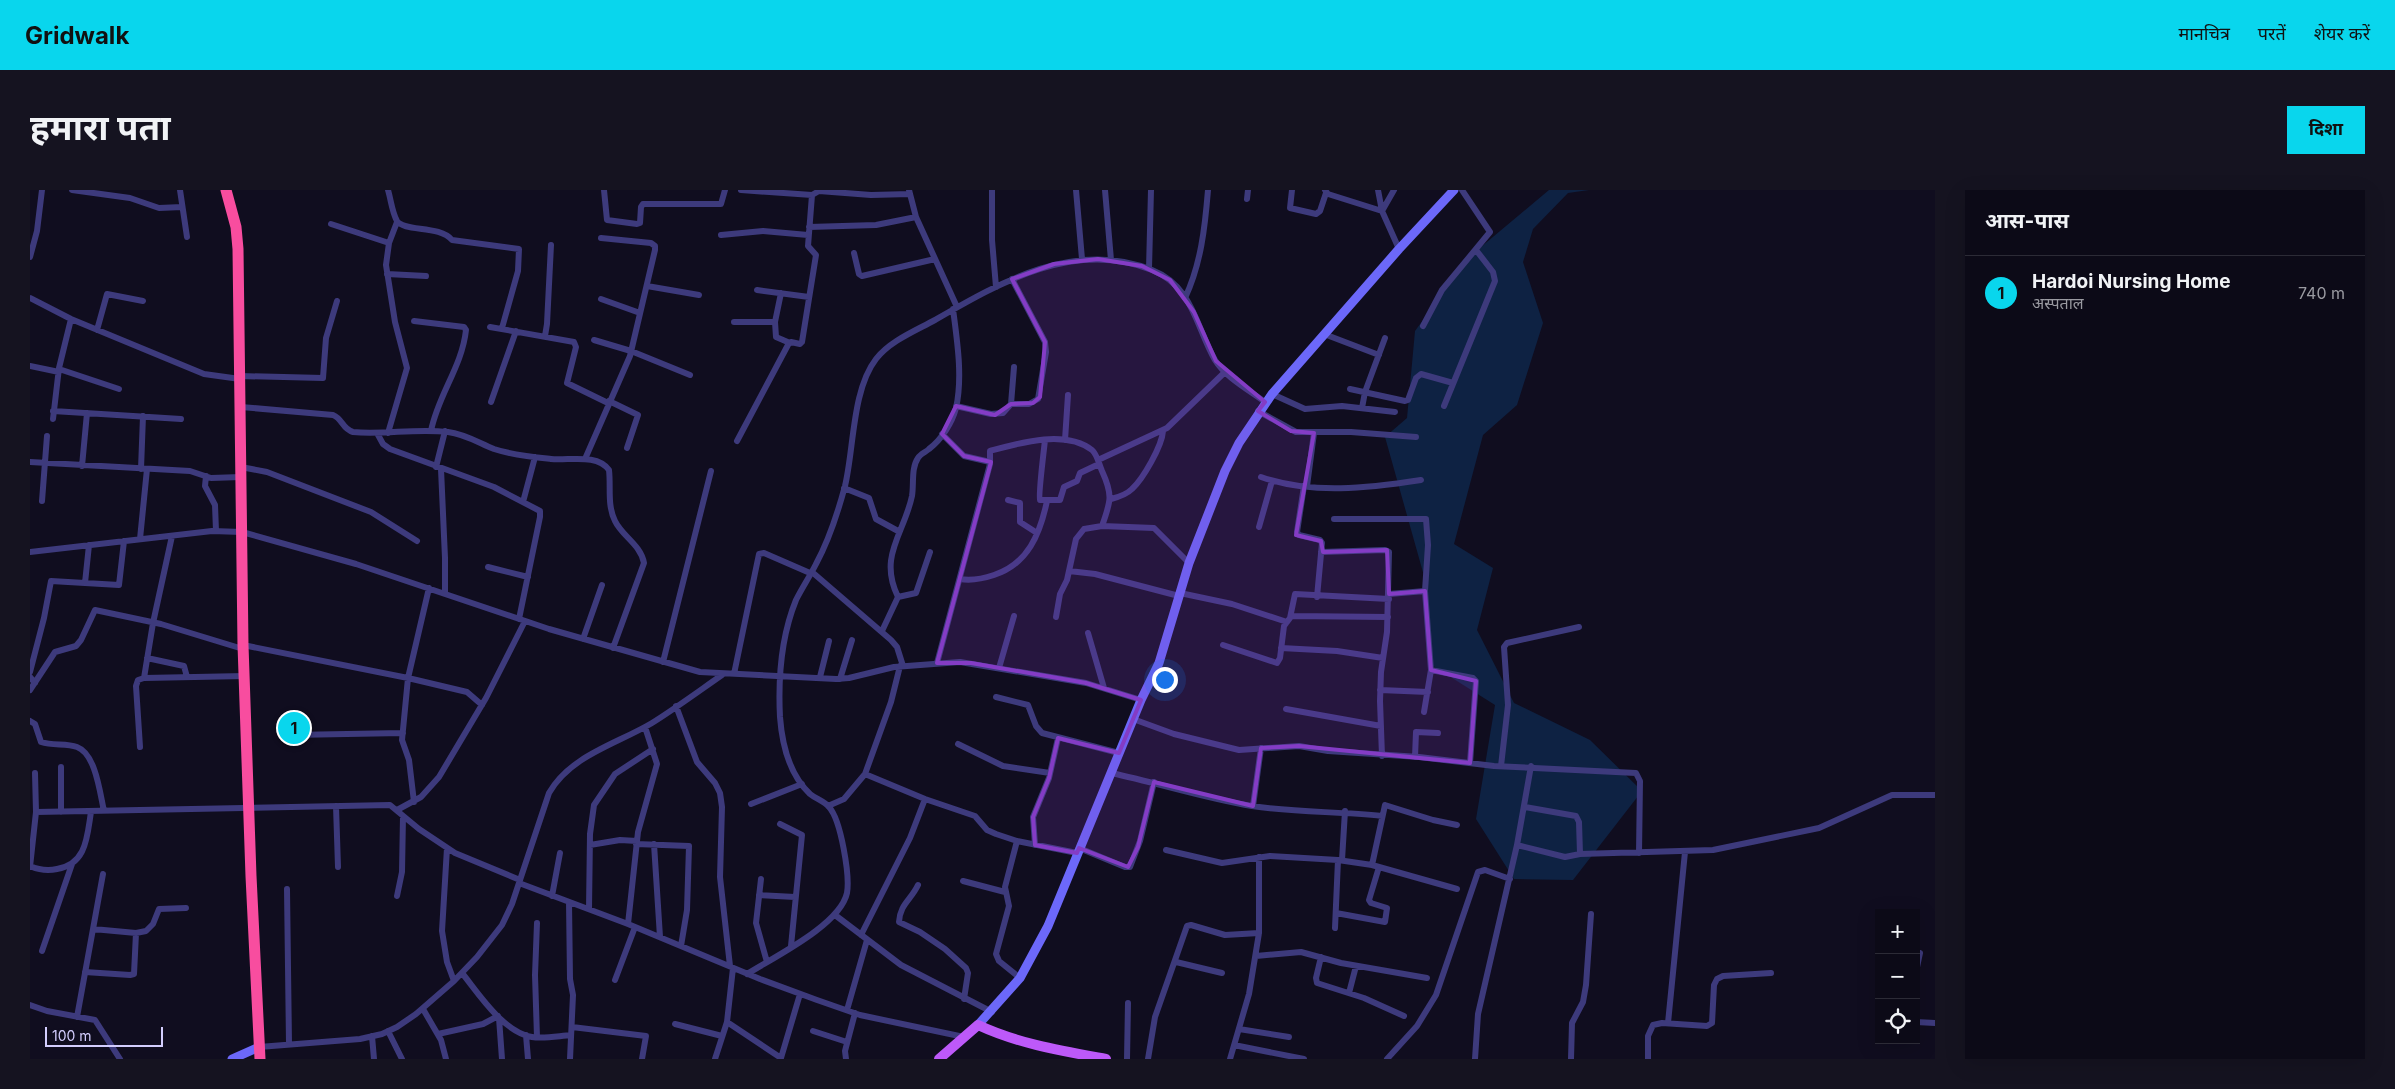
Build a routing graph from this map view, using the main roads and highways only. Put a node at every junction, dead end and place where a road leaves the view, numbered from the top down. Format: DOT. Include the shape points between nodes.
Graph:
graph roads {
  1 [pos="226,190"];
  2 [pos="260,1053"];
  3 [pos="1074,1056"];
  4 [pos="939,1059"];
  5 [pos="1106,1059"];
  1 -- 2 [label="highway" via="238,249 243,647"];
  3 -- 4 [label="main road" via="1013,1039 978,1025"];
  3 -- 5 [label="main road"];
}
